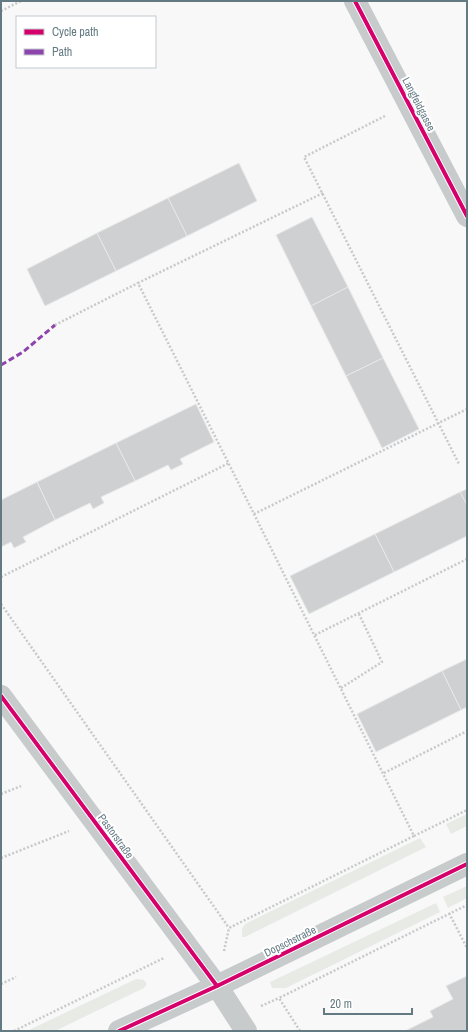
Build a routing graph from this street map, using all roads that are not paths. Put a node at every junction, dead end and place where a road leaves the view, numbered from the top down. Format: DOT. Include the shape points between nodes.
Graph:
graph roads {
  1 [pos="355,1"];
  2 [pos="467,216"];
  3 [pos="1,696"];
  4 [pos="467,864"];
  5 [pos="217,986"];
  6 [pos="119,1031"];
  7 [pos="246,1031"];
  1 -- 2 [label="street, Langfeldgasse"];
  3 -- 5 [label="street, Pastorstraße"];
  4 -- 5 [label="street, Dopschstraße"];
  5 -- 6 [label="street, Dopschstraße"];
  5 -- 7 [label="street, Pastorstraße"];
}
